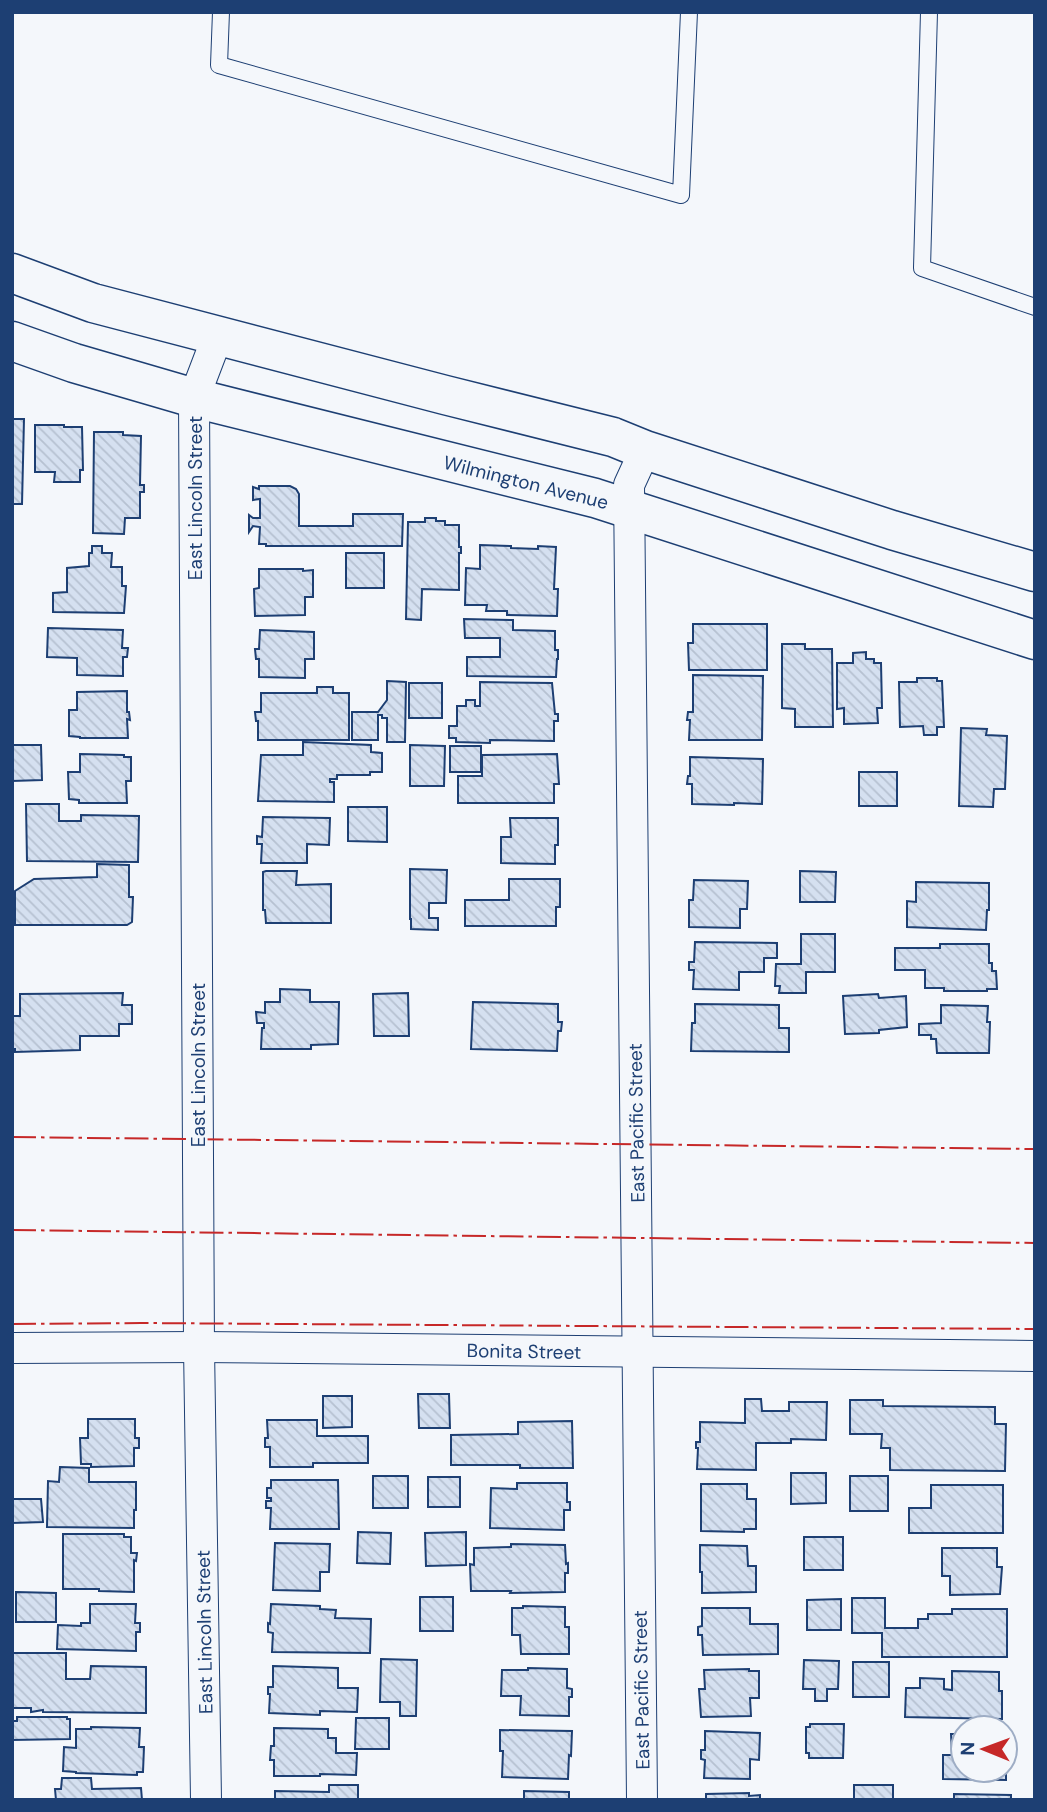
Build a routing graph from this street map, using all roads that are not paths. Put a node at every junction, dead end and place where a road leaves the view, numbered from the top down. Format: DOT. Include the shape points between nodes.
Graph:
graph roads {
  1 [pos="221,12"];
  2 [pos="689,12"];
  3 [pos="929,12"];
  4 [pos="12,273"];
  5 [pos="1035,307"];
  6 [pos="218,335"];
  7 [pos="12,341"];
  8 [pos="194,398"];
  9 [pos="645,450"];
  10 [pos="629,509"];
  11 [pos="1035,572"];
  12 [pos="1035,640"];
  13 [pos="199,1347"];
  14 [pos="12,1348"];
  15 [pos="638,1352"];
  16 [pos="1035,1356"];
  17 [pos="206,1800"];
  18 [pos="642,1800"];
  1 -- 2 [label="lane" via="219,65 681,195"];
  3 -- 5 [label="lane" via="922,268"];
  4 -- 6 [label="main road" via="93,303"];
  6 -- 8 [label="street, East Lincoln Street"];
  6 -- 9 [label="main road" via="613,437"];
  7 -- 8 [label="main road, Wilmington Avenue"];
  8 -- 10 [label="main road, Wilmington Avenue"];
  8 -- 13 [label="street, East Lincoln Street"];
  9 -- 10 [label="street, East Pacific Street" via="629,485"];
  9 -- 11 [label="main road"];
  10 -- 12 [label="main road, Wilmington Avenue"];
  10 -- 15 [label="street, East Pacific Street"];
  13 -- 14 [label="street, Bonita Street"];
  13 -- 15 [label="street, Bonita Street"];
  13 -- 17 [label="street, East Lincoln Street"];
  15 -- 16 [label="street, Bonita Street"];
  15 -- 18 [label="street, East Pacific Street"];
}
